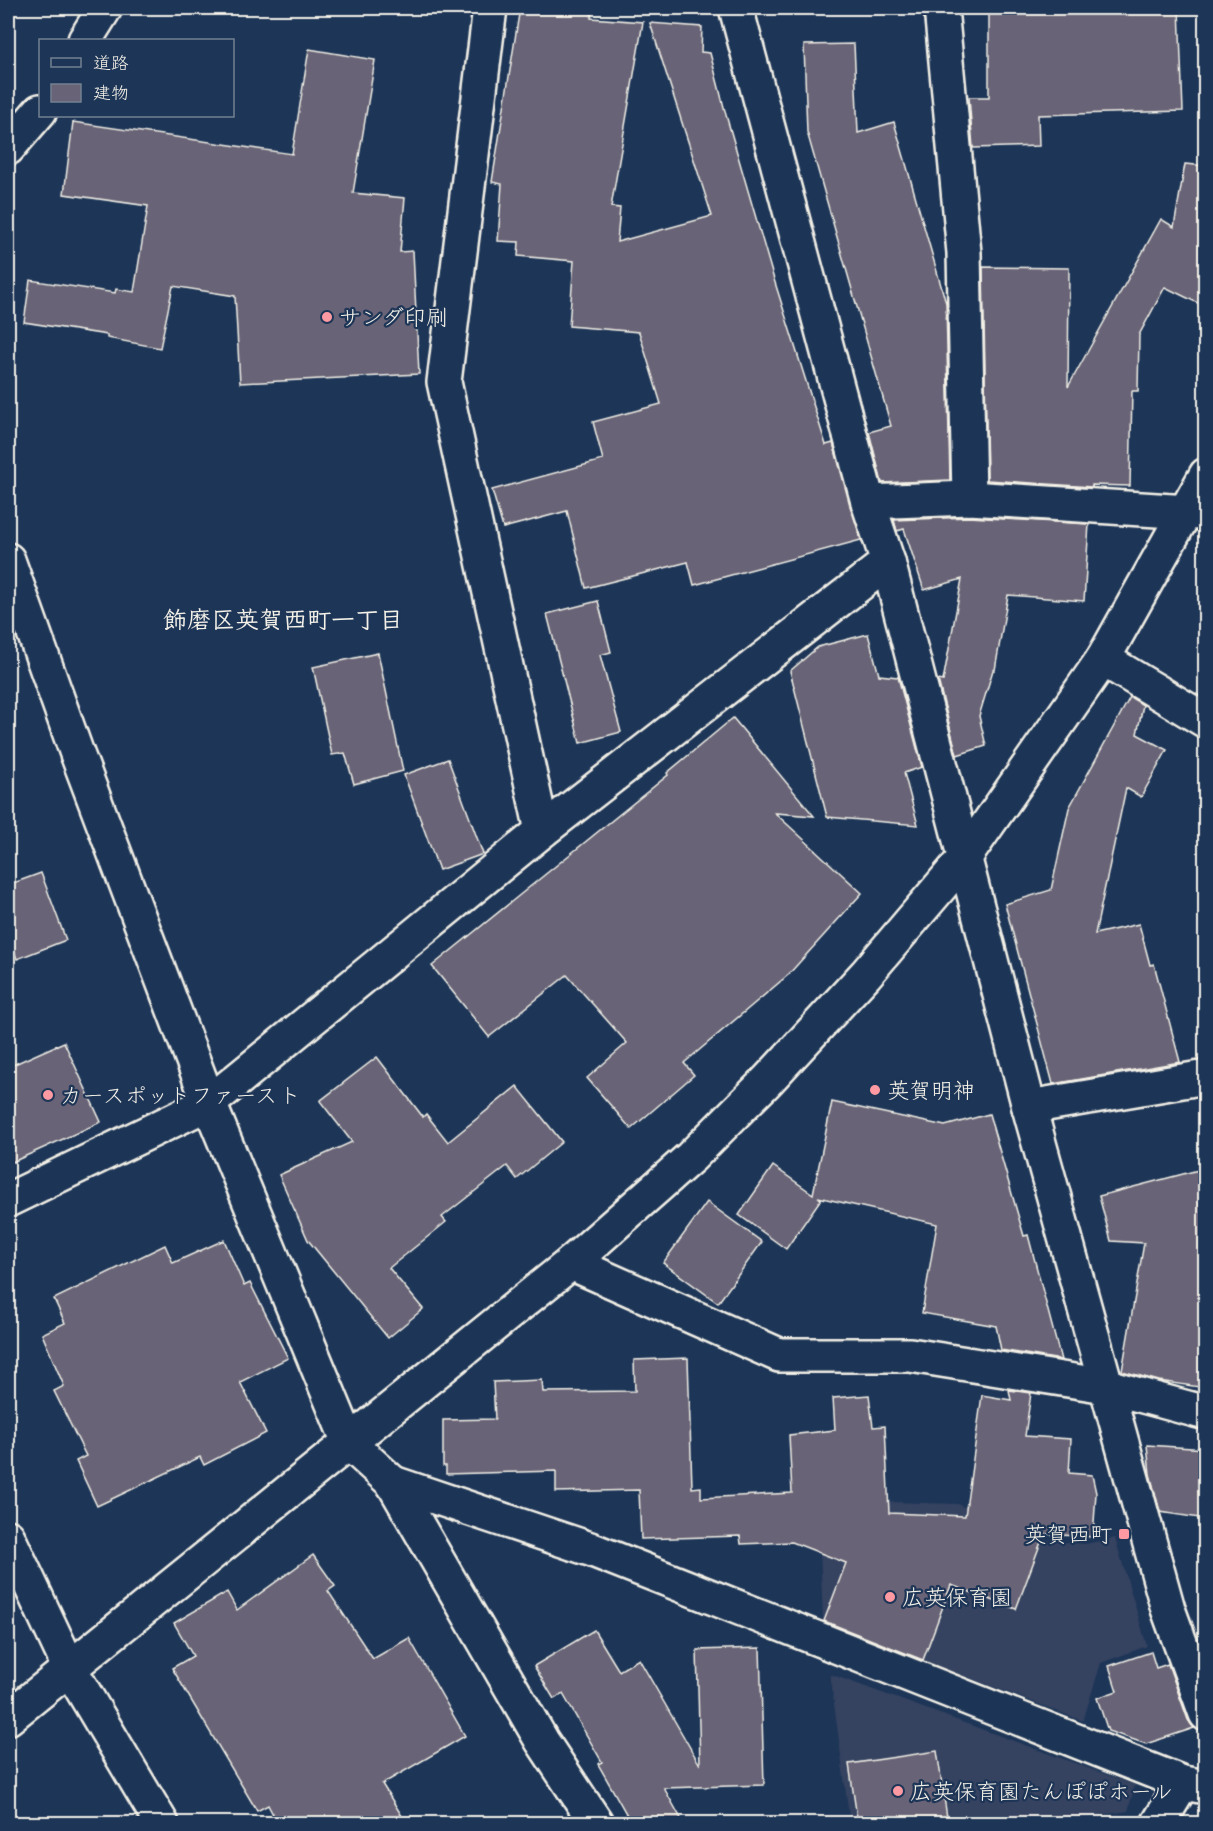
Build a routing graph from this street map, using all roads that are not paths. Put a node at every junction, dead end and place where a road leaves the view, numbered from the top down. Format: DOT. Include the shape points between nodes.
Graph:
graph roads {
  1 [pos="105,8"];
  2 [pos="490,8"];
  3 [pos="736,8"];
  4 [pos="941,8"];
  5 [pos="86,39"];
  6 [pos="39,112"];
  7 [pos="8,148"];
  8 [pos="1206,475"];
  9 [pos="969,498"];
  10 [pos="868,502"];
  11 [pos="1196,511"];
  12 [pos="8,560"];
  13 [pos="888,562"];
  14 [pos="1103,659"];
  15 [pos="1206,721"];
  16 [pos="542,831"];
  17 [pos="963,860"];
  18 [pos="1206,1077"];
  19 [pos="209,1103"];
  20 [pos="1029,1107"];
  21 [pos="8,1200"];
  22 [pos="571,1263"];
  23 [pos="1106,1386"];
  24 [pos="1206,1413"];
  25 [pos="349,1443"];
  26 [pos="393,1483"];
  27 [pos="8,1537"];
  28 [pos="70,1669"];
  29 [pos="1206,1714"];
  30 [pos="8,1718"];
  31 [pos="1194,1785"];
  32 [pos="162,1824"];
  33 [pos="597,1824"];
  34 [pos="1158,1824"];
  1 -- 5 [label="street"];
  2 -- 16 [label="street" via="444,382"];
  3 -- 10 [label="street"];
  4 -- 9 [label="street" via="964,253"];
  6 -- 7 [label="street"];
  8 -- 11 [label="street"];
  9 -- 10 [label="street"];
  9 -- 11 [label="street"];
  10 -- 13 [label="street"];
  11 -- 14 [label="street"];
  12 -- 19 [label="street"];
  13 -- 16 [label="street"];
  13 -- 17 [label="street"];
  14 -- 15 [label="street"];
  14 -- 17 [label="street"];
  16 -- 19 [label="street"];
  17 -- 20 [label="street"];
  17 -- 22 [label="street" via="866,974 767,1081 691,1157"];
  18 -- 20 [label="street"];
  19 -- 21 [label="street"];
  19 -- 25 [label="street"];
  20 -- 23 [label="street"];
  22 -- 23 [label="street" via="779,1355 910,1355"];
  22 -- 25 [label="street"];
  23 -- 24 [label="street"];
  23 -- 29 [label="street" via="1168,1609"];
  25 -- 26 [label="street"];
  25 -- 28 [label="street"];
  26 -- 31 [label="street" via="591,1549"];
  26 -- 33 [label="street" via="542,1741"];
  27 -- 28 [label="street"];
  28 -- 30 [label="street"];
  28 -- 32 [label="street"];
  31 -- 34 [label="street"];
}
